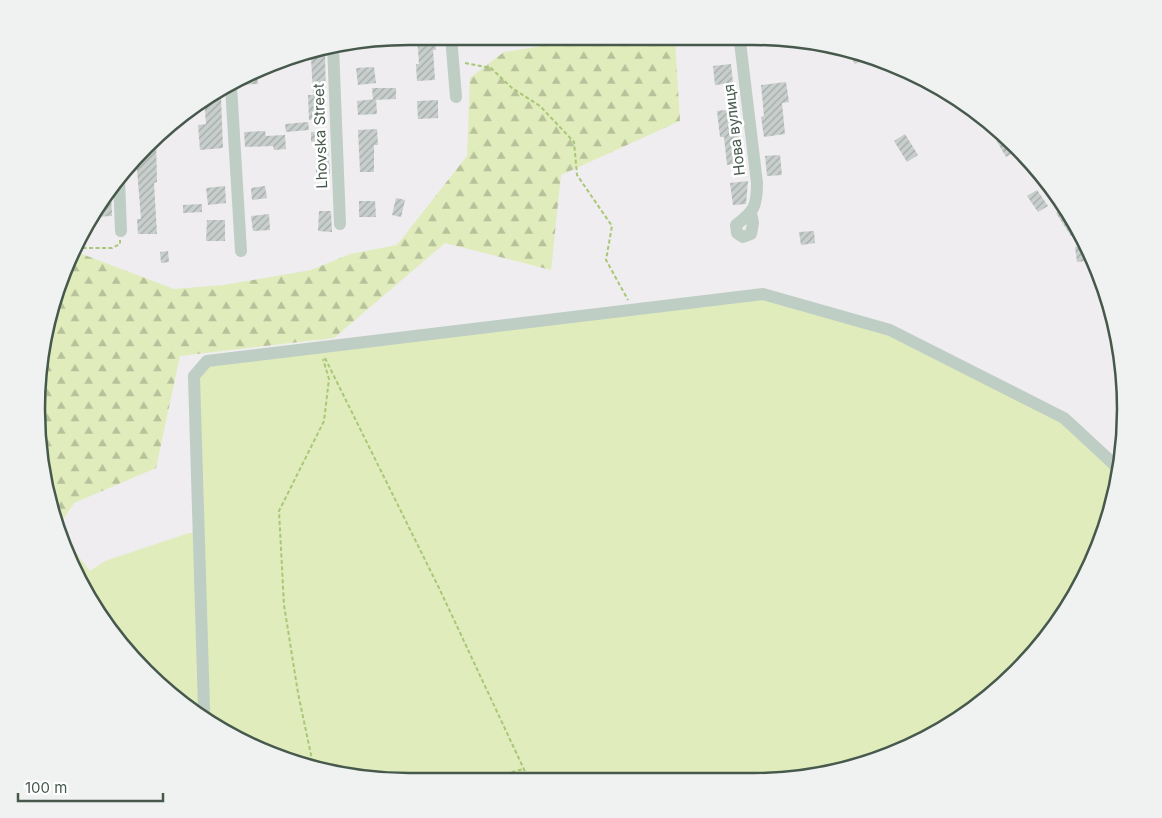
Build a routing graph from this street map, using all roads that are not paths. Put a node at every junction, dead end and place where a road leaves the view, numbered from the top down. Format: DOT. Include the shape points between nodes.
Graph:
graph roads {
  1 [pos="452,45"];
  2 [pos="740,45"];
  3 [pos="333,53"];
  4 [pos="231,92"];
  5 [pos="456,97"];
  6 [pos="119,188"];
  7 [pos="752,213"];
  8 [pos="340,224"];
  9 [pos="121,231"];
  10 [pos="241,251"];
  11 [pos="1113,463"];
  12 [pos="204,710"];
  1 -- 5 [label="street"];
  2 -- 7 [label="street, Нова вулиця" via="757,184 757,201"];
  3 -- 8 [label="street, Lhovska Street"];
  4 -- 10 [label="street"];
  6 -- 9 [label="street"];
  11 -- 12 [label="street" via="1064,418 890,330 763,294 206,361 194,376"];
}
